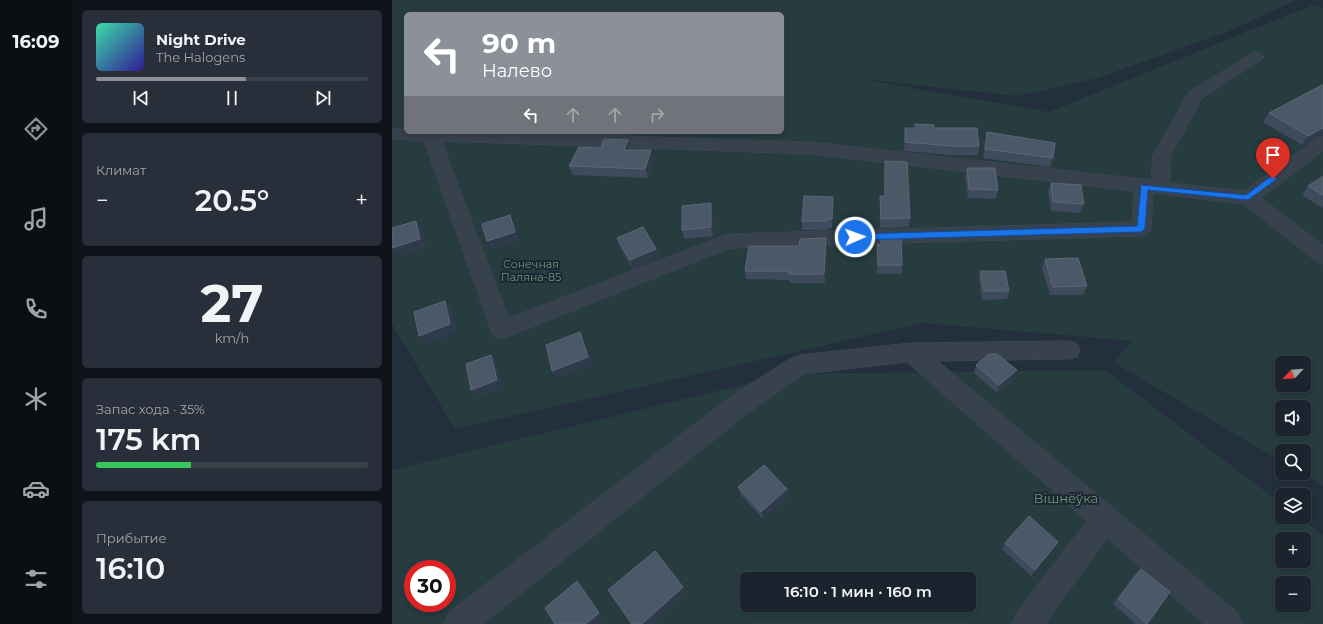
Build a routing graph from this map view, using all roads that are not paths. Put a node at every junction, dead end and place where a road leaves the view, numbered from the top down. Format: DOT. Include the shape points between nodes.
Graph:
graph roads {
  1 [pos="1256,57"];
  2 [pos="392,134"];
  3 [pos="432,137"];
  4 [pos="1323,142"];
  5 [pos="1152,187"];
  6 [pos="1248,198"];
  7 [pos="1323,256"];
  8 [pos="1070,350"];
  9 [pos="911,352"];
  10 [pos="1104,520"];
  11 [pos="459,624"];
  12 [pos="1027,624"];
  13 [pos="1227,624"];
  1 -- 5 [label="street" via="1195,95 1162,155"];
  2 -- 3 [label="street"];
  3 -- 5 [label="street" via="810,148"];
  3 -- 5 [label="street" via="502,330 728,241 1141,229"];
  4 -- 6 [label="street"];
  5 -- 6 [label="street"];
  6 -- 7 [label="street"];
  8 -- 9 [label="street"];
  9 -- 10 [label="street"];
  9 -- 11 [label="street" via="799,365 739,405"];
  10 -- 12 [label="street"];
  10 -- 13 [label="street"];
}
